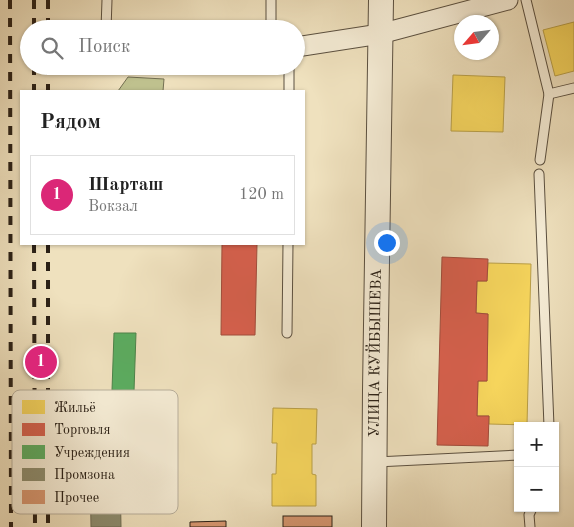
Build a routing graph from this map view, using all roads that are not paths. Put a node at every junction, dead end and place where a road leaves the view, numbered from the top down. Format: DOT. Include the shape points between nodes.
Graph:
graph roads {
  1 [pos="107,0"];
  2 [pos="271,0"];
  3 [pos="380,0"];
  4 [pos="508,0"];
  5 [pos="526,0"];
  6 [pos="106,20"];
  7 [pos="270,20"];
  8 [pos="380,34"];
  9 [pos="305,46"];
  10 [pos="289,75"];
  11 [pos="574,88"];
  12 [pos="289,90"];
  13 [pos="549,94"];
  14 [pos="540,160"];
  15 [pos="540,174"];
  16 [pos="288,245"];
  17 [pos="287,333"];
  18 [pos="549,422"];
  19 [pos="514,456"];
  20 [pos="374,462"];
  21 [pos="530,512"];
  22 [pos="374,527"];
  23 [pos="530,527"];
  1 -- 6 [label="lane"];
  2 -- 7 [label="lane"];
  3 -- 8 [label="street, УЛИЦА КУЙБЫШЕВА"];
  4 -- 8 [label="street"];
  5 -- 13 [label="lane"];
  8 -- 9 [label="street"];
  8 -- 20 [label="street, УЛИЦА КУЙБЫШЕВА"];
  10 -- 12 [label="lane"];
  11 -- 13 [label="lane"];
  13 -- 14 [label="lane"];
  15 -- 18 [label="lane"];
  16 -- 17 [label="lane"];
  19 -- 20 [label="lane"];
  20 -- 22 [label="street, УЛИЦА КУЙБЫШЕВА"];
  21 -- 23 [label="lane"];
}
